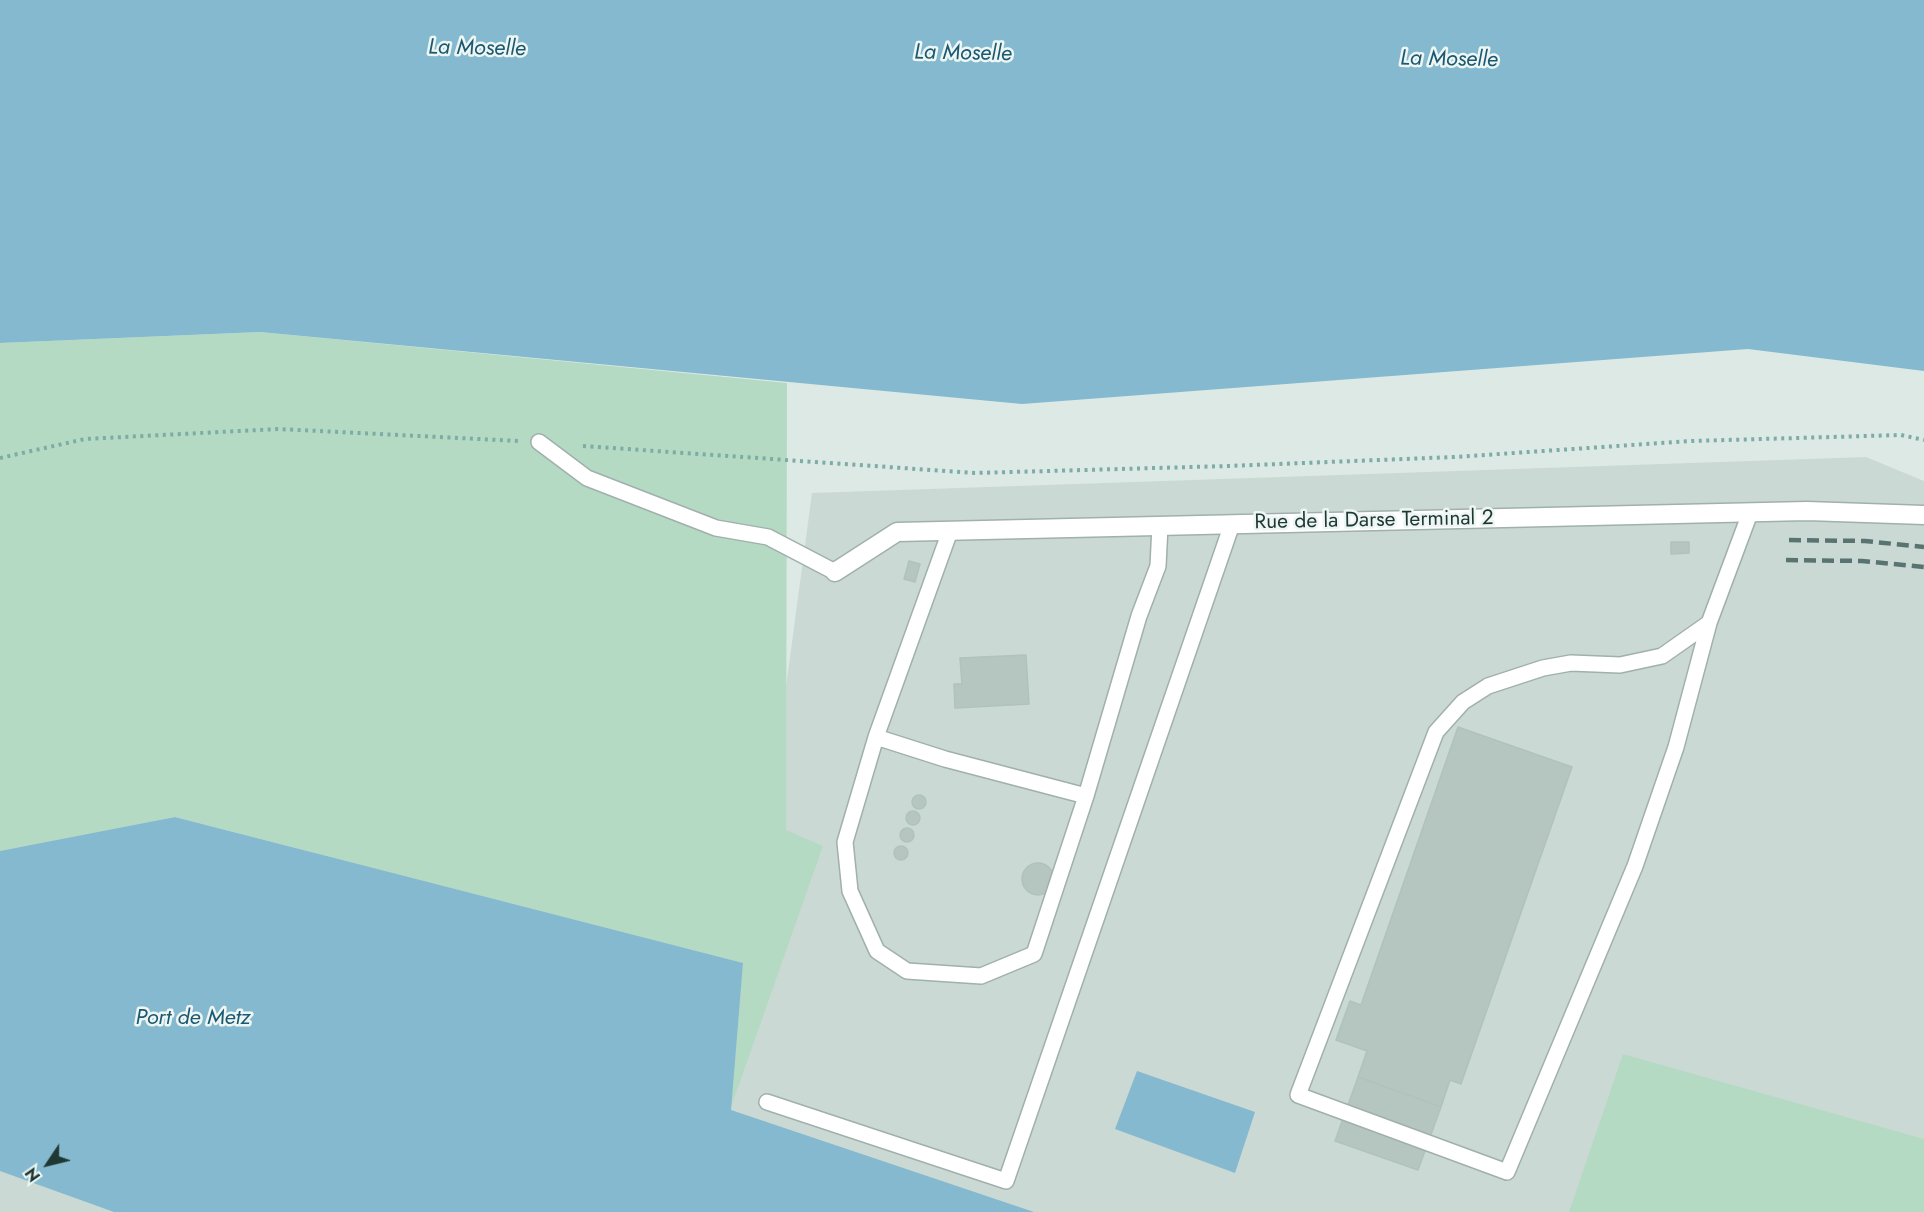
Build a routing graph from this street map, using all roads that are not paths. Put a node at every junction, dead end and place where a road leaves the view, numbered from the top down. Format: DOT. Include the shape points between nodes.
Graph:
graph roads {
  1 [pos="539,442"];
  2 [pos="1750,513"];
  3 [pos="1924,515"];
  4 [pos="1232,524"];
  5 [pos="1160,526"];
  6 [pos="950,531"];
  7 [pos="835,572"];
  8 [pos="1709,623"];
  9 [pos="876,737"];
  10 [pos="1086,796"];
  11 [pos="767,1102"];
  1 -- 7 [label="lane" via="587,478 716,528 768,537"];
  2 -- 3 [label="street, Rue de la Darse Terminal 2"];
  2 -- 4 [label="street, Rue de la Darse Terminal 2"];
  2 -- 8 [label="lane"];
  4 -- 5 [label="street, Rue de la Darse Terminal 2"];
  4 -- 11 [label="lane" via="1006,1181"];
  5 -- 6 [label="street, Rue de la Darse Terminal 2"];
  5 -- 10 [label="lane" via="1158,566 1139,616"];
  6 -- 7 [label="street, Rue de la Darse Terminal 2" via="897,532"];
  6 -- 9 [label="lane"];
  8 -- 8 [label="lane" via="1662,656 1620,665 1570,663 1488,686 1463,702 1436,732 1298,1095 1507,1172 1635,866 1676,747"];
  9 -- 10 [label="lane"];
  9 -- 10 [label="lane" via="845,842 850,891 877,951 907,971 981,976 1034,954"];
}
